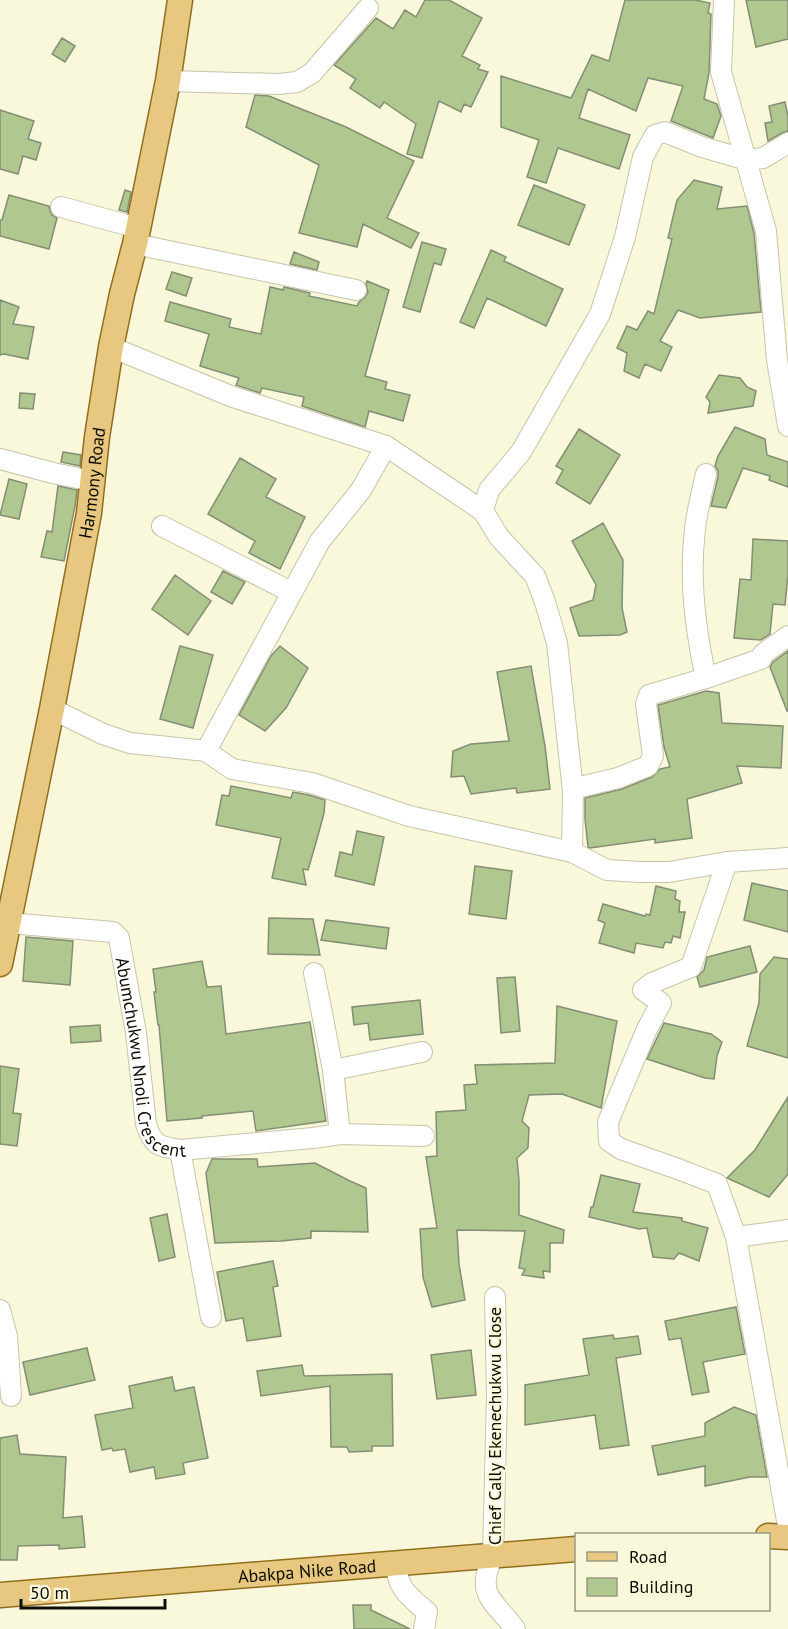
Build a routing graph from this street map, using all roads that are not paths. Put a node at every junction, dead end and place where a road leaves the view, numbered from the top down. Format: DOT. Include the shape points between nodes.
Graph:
graph roads {
  1 [pos="180,0"];
  2 [pos="724,0"];
  3 [pos="368,8"];
  4 [pos="168,81"];
  5 [pos="788,143"];
  6 [pos="747,160"];
  7 [pos="61,207"];
  8 [pos="136,236"];
  9 [pos="356,290"];
  10 [pos="111,347"];
  11 [pos="782,358"];
  12 [pos="788,426"];
  13 [pos="386,446"];
  14 [pos="0,459"];
  15 [pos="706,474"];
  16 [pos="92,481"];
  17 [pos="483,511"];
  18 [pos="162,526"];
  19 [pos="291,592"];
  20 [pos="788,636"];
  21 [pos="706,678"];
  22 [pos="52,709"];
  23 [pos="206,752"];
  24 [pos="573,791"];
  25 [pos="572,852"];
  26 [pos="788,858"];
  27 [pos="727,862"];
  28 [pos="7,895"];
  29 [pos="9,923"];
  30 [pos="0,964"];
  31 [pos="314,973"];
  32 [pos="422,1052"];
  33 [pos="333,1070"];
  34 [pos="340,1134"];
  35 [pos="424,1136"];
  36 [pos="180,1150"];
  37 [pos="788,1230"];
  38 [pos="736,1237"];
  39 [pos="495,1296"];
  40 [pos="0,1310"];
  41 [pos="211,1317"];
  42 [pos="11,1396"];
  43 [pos="788,1526"];
  44 [pos="770,1536"];
  45 [pos="788,1537"];
  46 [pos="575,1549"];
  47 [pos="493,1556"];
  48 [pos="396,1563"];
  49 [pos="0,1595"];
  50 [pos="424,1629"];
  51 [pos="515,1629"];
  1 -- 4 [label="main road, Harmony Road"];
  2 -- 6 [label="street" via="722,72"];
  3 -- 4 [label="street" via="312,73 297,82"];
  4 -- 8 [label="main road, Harmony Road"];
  5 -- 6 [label="street" via="763,158"];
  6 -- 11 [label="street" via="766,231"];
  6 -- 17 [label="street" via="665,132 655,135 643,157 625,237 600,314 521,452 489,490"];
  7 -- 8 [label="street"];
  8 -- 9 [label="street"];
  8 -- 10 [label="main road, Harmony Road"];
  10 -- 13 [label="street" via="233,398"];
  10 -- 16 [label="main road, Harmony Road"];
  11 -- 12 [label="street"];
  13 -- 17 [label="street"];
  13 -- 19 [label="street" via="361,490 320,541"];
  14 -- 16 [label="street"];
  15 -- 21 [label="street" via="695,527 692,575"];
  16 -- 22 [label="main road, Harmony Road"];
  17 -- 24 [label="street" via="535,576 545,602 557,643"];
  18 -- 19 [label="street"];
  19 -- 23 [label="street"];
  20 -- 21 [label="street" via="761,659"];
  21 -- 24 [label="street" via="649,695 646,704 653,756 648,766"];
  22 -- 23 [label="street" via="130,744"];
  22 -- 28 [label="main road, Harmony Road"];
  23 -- 25 [label="street" via="232,769 312,783 409,816"];
  24 -- 25 [label="street"];
  25 -- 27 [label="street" via="607,870 669,872"];
  26 -- 27 [label="street"];
  27 -- 38 [label="street" via="691,967 643,990 661,1003 646,1029 608,1122 609,1141 621,1149 717,1184"];
  28 -- 29 [label="main road, Harmony Road"];
  29 -- 30 [label="main road, Harmony Road"];
  29 -- 36 [label="street, Abumchukwu Nnoli Crescent" via="113,932 119,938 136,1033 146,1124 159,1146"];
  31 -- 33 [label="street"];
  32 -- 33 [label="street"];
  33 -- 34 [label="street"];
  34 -- 35 [label="street, Abumchukwu Nnoli Crescent"];
  34 -- 36 [label="street, Abumchukwu Nnoli Crescent"];
  36 -- 41 [label="street"];
  37 -- 38 [label="street"];
  38 -- 43 [label="street"];
  39 -- 47 [label="street, Chief Cally Ekenechukwu Close"];
  40 -- 42 [label="street" via="7,1336"];
  44 -- 45 [label="main road"];
  46 -- 47 [label="main road, Abakpa Nike Road"];
  47 -- 48 [label="main road, Abakpa Nike Road"];
  47 -- 51 [label="street, Chief Cally Ekenechukwu Close" via="485,1584 490,1598"];
  48 -- 49 [label="main road, Abakpa Nike Road"];
  48 -- 50 [label="street" via="404,1591 427,1612"];
}
